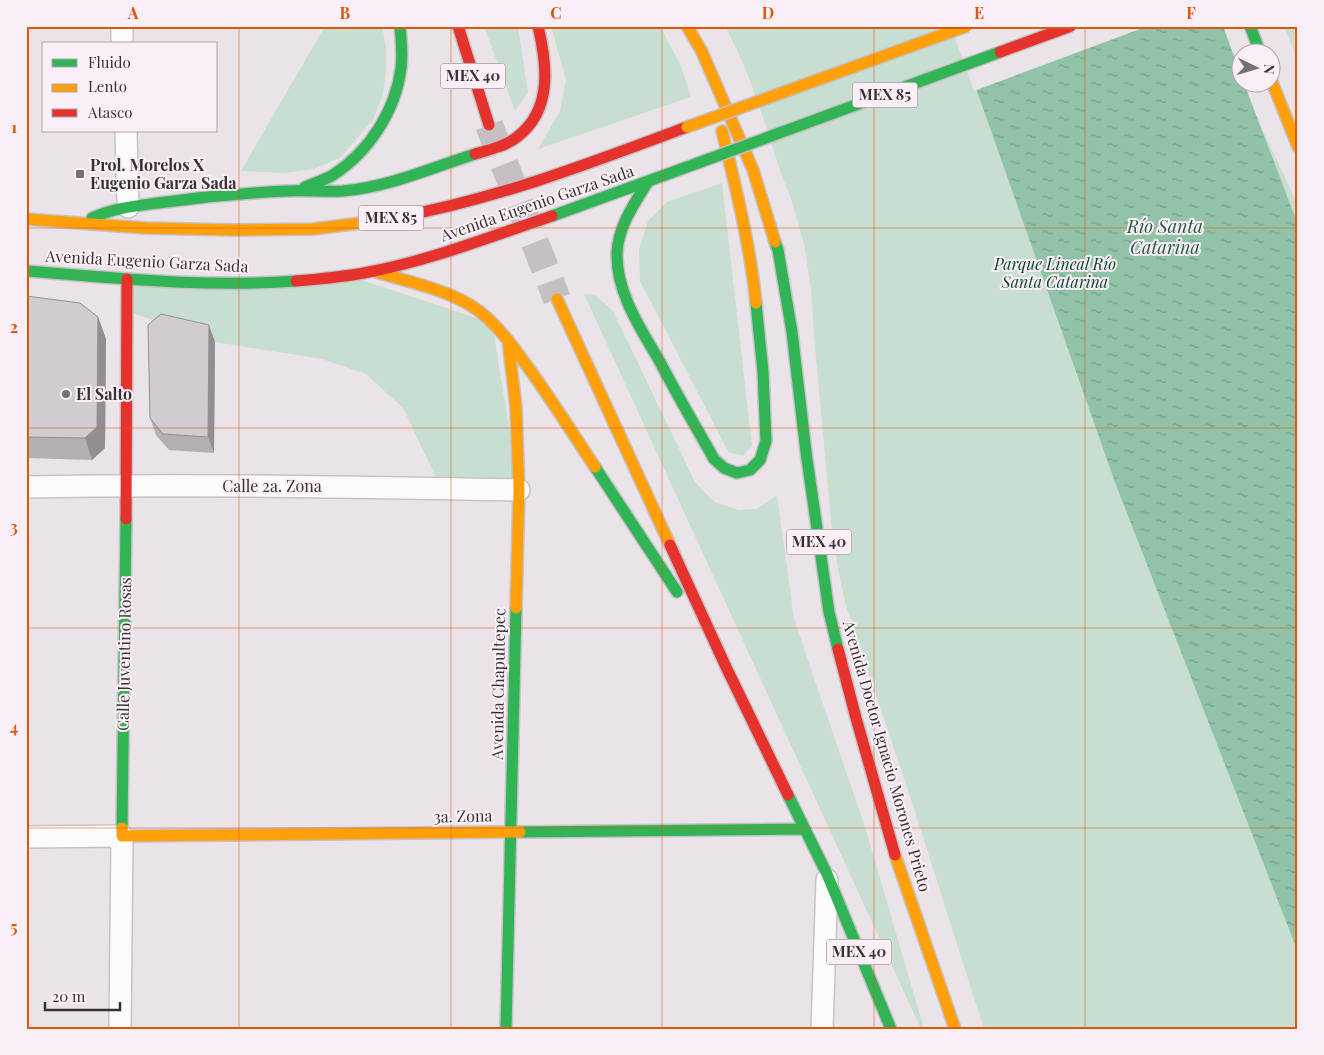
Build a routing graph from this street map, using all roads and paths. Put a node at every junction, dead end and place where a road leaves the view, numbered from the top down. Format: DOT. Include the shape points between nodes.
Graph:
graph roads {
  1 [pos="122,26"];
  2 [pos="400,26"];
  3 [pos="458,26"];
  4 [pos="538,26"];
  5 [pos="687,26"];
  6 [pos="967,26"];
  7 [pos="1071,26"];
  8 [pos="1250,26"];
  9 [pos="122,42"];
  10 [pos="1256,42"];
  11 [pos="702,52"];
  12 [pos="1276,92"];
  13 [pos="489,125"];
  14 [pos="126,132"];
  15 [pos="1298,147"];
  16 [pos="647,183"];
  17 [pos="297,191"];
  18 [pos="128,207"];
  19 [pos="26,219"];
  20 [pos="82,223"];
  21 [pos="26,271"];
  22 [pos="376,272"];
  23 [pos="127,279"];
  24 [pos="557,299"];
  25 [pos="508,340"];
  26 [pos="126,485"];
  27 [pos="26,487"];
  28 [pos="518,490"];
  29 [pos="726,667"];
  30 [pos="805,830"];
  31 [pos="511,832"];
  32 [pos="122,836"];
  33 [pos="26,837"];
  34 [pos="827,874"];
  35 [pos="120,1029"];
  36 [pos="506,1029"];
  37 [pos="822,1029"];
  38 [pos="891,1029"];
  39 [pos="955,1029"];
  1 -- 9 [label="street"];
  2 -- 17 [label="main road" via="401,68 396,91 385,116 352,160 332,176"];
  3 -- 13 [label="main road, MEX 40"];
  4 -- 17 [label="main road" via="544,54 545,90 540,110 516,138 380,185 350,190"];
  5 -- 11 [label="main road, Avenida Doctor Ignacio Morones Prieto / MEX 40"];
  6 -- 20 [label="main road, Avenida Eugenio Garza Sada / MEX 85, bridge" via="602,159 418,213 312,229 244,231"];
  7 -- 16 [label="main road, Avenida Eugenio Garza Sada / MEX 85, bridge"];
  8 -- 10 [label="main road"];
  11 -- 16 [label="main road" via="736,188 755,293 764,372 766,440 760,460 750,470 737,473 714,459 628,302 618,267 619,237"];
  11 -- 39 [label="main road, Avenida Doctor Ignacio Morones Prieto / MEX 40" via="753,170 778,250 829,612 896,858"];
  12 -- 15 [label="main road"];
  14 -- 18 [label="street"];
  16 -- 22 [label="main road, Avenida Eugenio Garza Sada / MEX 85" via="495,236"];
  17 -- 18 [label="main road" via="194,198"];
  18 -- 20 [label="main road" via="103,212"];
  19 -- 20 [label="main road, Avenida Eugenio Garza Sada / MEX 85"];
  21 -- 23 [label="main road, Avenida Eugenio Garza Sada / MEX 85"];
  22 -- 23 [label="main road, Avenida Eugenio Garza Sada / MEX 85" via="286,282"];
  22 -- 25 [label="main road" via="438,290 460,300 479,311"];
  23 -- 26 [label="main road, Calle Juventino Rosas"];
  24 -- 29 [label="main road, MEX 40"];
  25 -- 28 [label="main road, Avenida Chapultepec" via="516,407"];
  25 -- 29 [label="main road" via="538,380"];
  26 -- 27 [label="street, Calle 2a. Zona"];
  26 -- 28 [label="street, Calle 2a. Zona"];
  26 -- 32 [label="main road, Calle Juventino Rosas"];
  28 -- 31 [label="main road, Avenida Chapultepec"];
  29 -- 30 [label="main road, MEX 40"];
  30 -- 31 [label="main road, 3a. Zona" via="528,836"];
  30 -- 34 [label="main road, MEX 40"];
  31 -- 32 [label="main road, 3a. Zona"];
  31 -- 36 [label="main road, Avenida Chapultepec"];
  32 -- 33 [label="street"];
  32 -- 35 [label="street, Calle Juventino Rosas"];
  34 -- 37 [label="street"];
  34 -- 38 [label="main road, MEX 40"];
}
